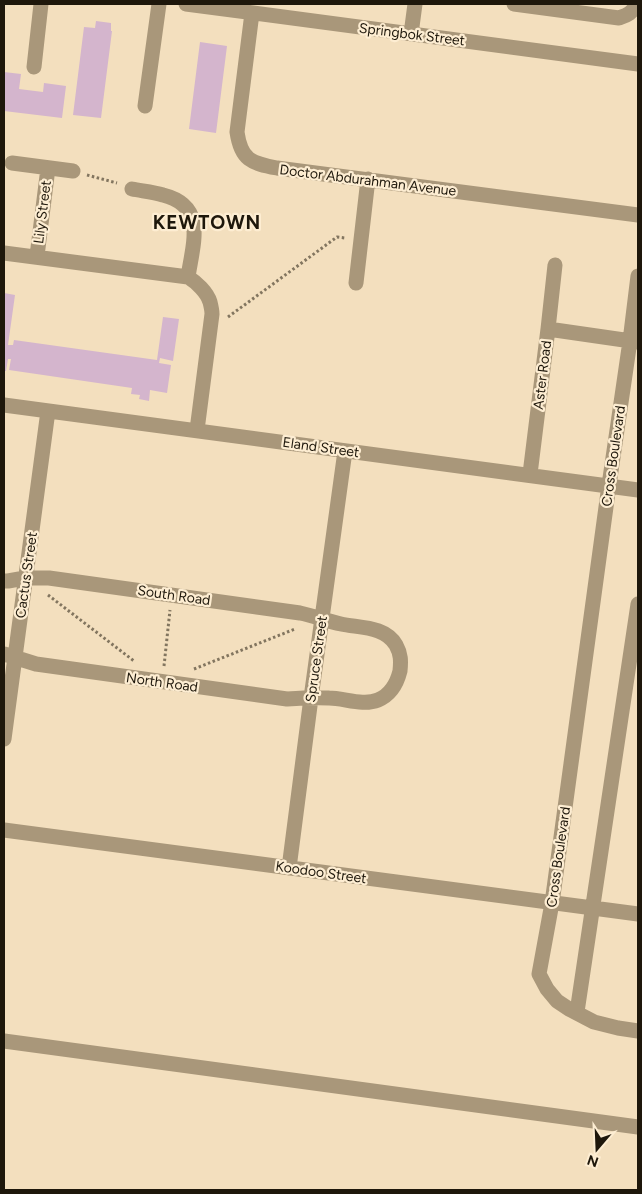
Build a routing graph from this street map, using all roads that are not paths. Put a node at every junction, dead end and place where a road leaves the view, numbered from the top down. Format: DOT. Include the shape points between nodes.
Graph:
graph roads {
  1 [pos="41,4"];
  2 [pos="159,4"];
  3 [pos="186,4"];
  4 [pos="414,4"];
  5 [pos="514,4"];
  6 [pos="636,4"];
  7 [pos="252,13"];
  8 [pos="411,34"];
  9 [pos="638,64"];
  10 [pos="34,67"];
  11 [pos="145,106"];
  12 [pos="12,163"];
  13 [pos="48,168"];
  14 [pos="72,171"];
  15 [pos="368,179"];
  16 [pos="132,189"];
  17 [pos="638,216"];
  18 [pos="4,252"];
  19 [pos="37,256"];
  20 [pos="555,265"];
  21 [pos="188,276"];
  22 [pos="638,276"];
  23 [pos="356,283"];
  24 [pos="548,329"];
  25 [pos="634,341"];
  26 [pos="4,405"];
  27 [pos="48,411"];
  28 [pos="197,430"];
  29 [pos="345,451"];
  30 [pos="530,474"];
  31 [pos="608,485"];
  32 [pos="638,490"];
  33 [pos="25,578"];
  34 [pos="4,581"];
  35 [pos="638,604"];
  36 [pos="322,619"];
  37 [pos="9,656"];
  38 [pos="311,698"];
  39 [pos="4,739"];
  40 [pos="4,830"];
  41 [pos="289,868"];
  42 [pos="552,903"];
  43 [pos="592,908"];
  44 [pos="638,914"];
  45 [pos="577,1012"];
  46 [pos="638,1031"];
  47 [pos="4,1041"];
  48 [pos="638,1127"];
  1 -- 10 [label="street"];
  2 -- 11 [label="street"];
  3 -- 7 [label="street, Springbok Street"];
  4 -- 8 [label="street"];
  5 -- 6 [label="street" via="618,18 628,15"];
  7 -- 8 [label="street, Springbok Street"];
  7 -- 15 [label="street, Doctor Abdurahman Avenue" via="237,132 239,146 245,156 253,162 277,168"];
  8 -- 9 [label="street, Springbok Street"];
  12 -- 13 [label="street, Lily Street"];
  13 -- 14 [label="street, Lily Street"];
  13 -- 19 [label="street, Lily Street"];
  15 -- 17 [label="street, Doctor Abdurahman Avenue"];
  15 -- 23 [label="street"];
  16 -- 21 [label="street" via="164,195 189,210 194,231"];
  18 -- 19 [label="street"];
  19 -- 21 [label="street"];
  20 -- 24 [label="street"];
  21 -- 28 [label="street" via="210,300 212,314"];
  22 -- 25 [label="street, Cross Boulevard"];
  24 -- 25 [label="street, Aster Road"];
  24 -- 30 [label="street, Aster Road"];
  25 -- 31 [label="street, Cross Boulevard"];
  26 -- 27 [label="street, Eland Street"];
  27 -- 28 [label="street, Eland Street"];
  27 -- 33 [label="street, Cactus Street"];
  28 -- 29 [label="street, Eland Street"];
  29 -- 30 [label="street, Eland Street"];
  29 -- 36 [label="street, Spruce Street"];
  30 -- 31 [label="street, Eland Street"];
  31 -- 32 [label="street, Eland Street"];
  31 -- 42 [label="street, Cross Boulevard"];
  33 -- 34 [label="street, South Road"];
  33 -- 36 [label="street, South Road" via="48,578 172,595"];
  33 -- 37 [label="street, Cactus Street"];
  35 -- 43 [label="street"];
  36 -- 38 [label="street, Spruce Street"];
  36 -- 38 [label="street, South Road" via="386,634 400,652 401,663 393,688 378,700"];
  37 -- 38 [label="street, North Road" via="36,664 162,682 287,698"];
  37 -- 39 [label="street, Cactus Street"];
  38 -- 41 [label="street, Spruce Street"];
  40 -- 41 [label="street, Koodoo Street"];
  41 -- 42 [label="street, Koodoo Street"];
  42 -- 43 [label="street, Koodoo Street"];
  42 -- 45 [label="street, Cross Boulevard" via="539,974 557,1001"];
  43 -- 44 [label="street, Koodoo Street"];
  43 -- 45 [label="street"];
  45 -- 46 [label="street, Cross Boulevard" via="594,1022"];
  47 -- 48 [label="street"];
}
